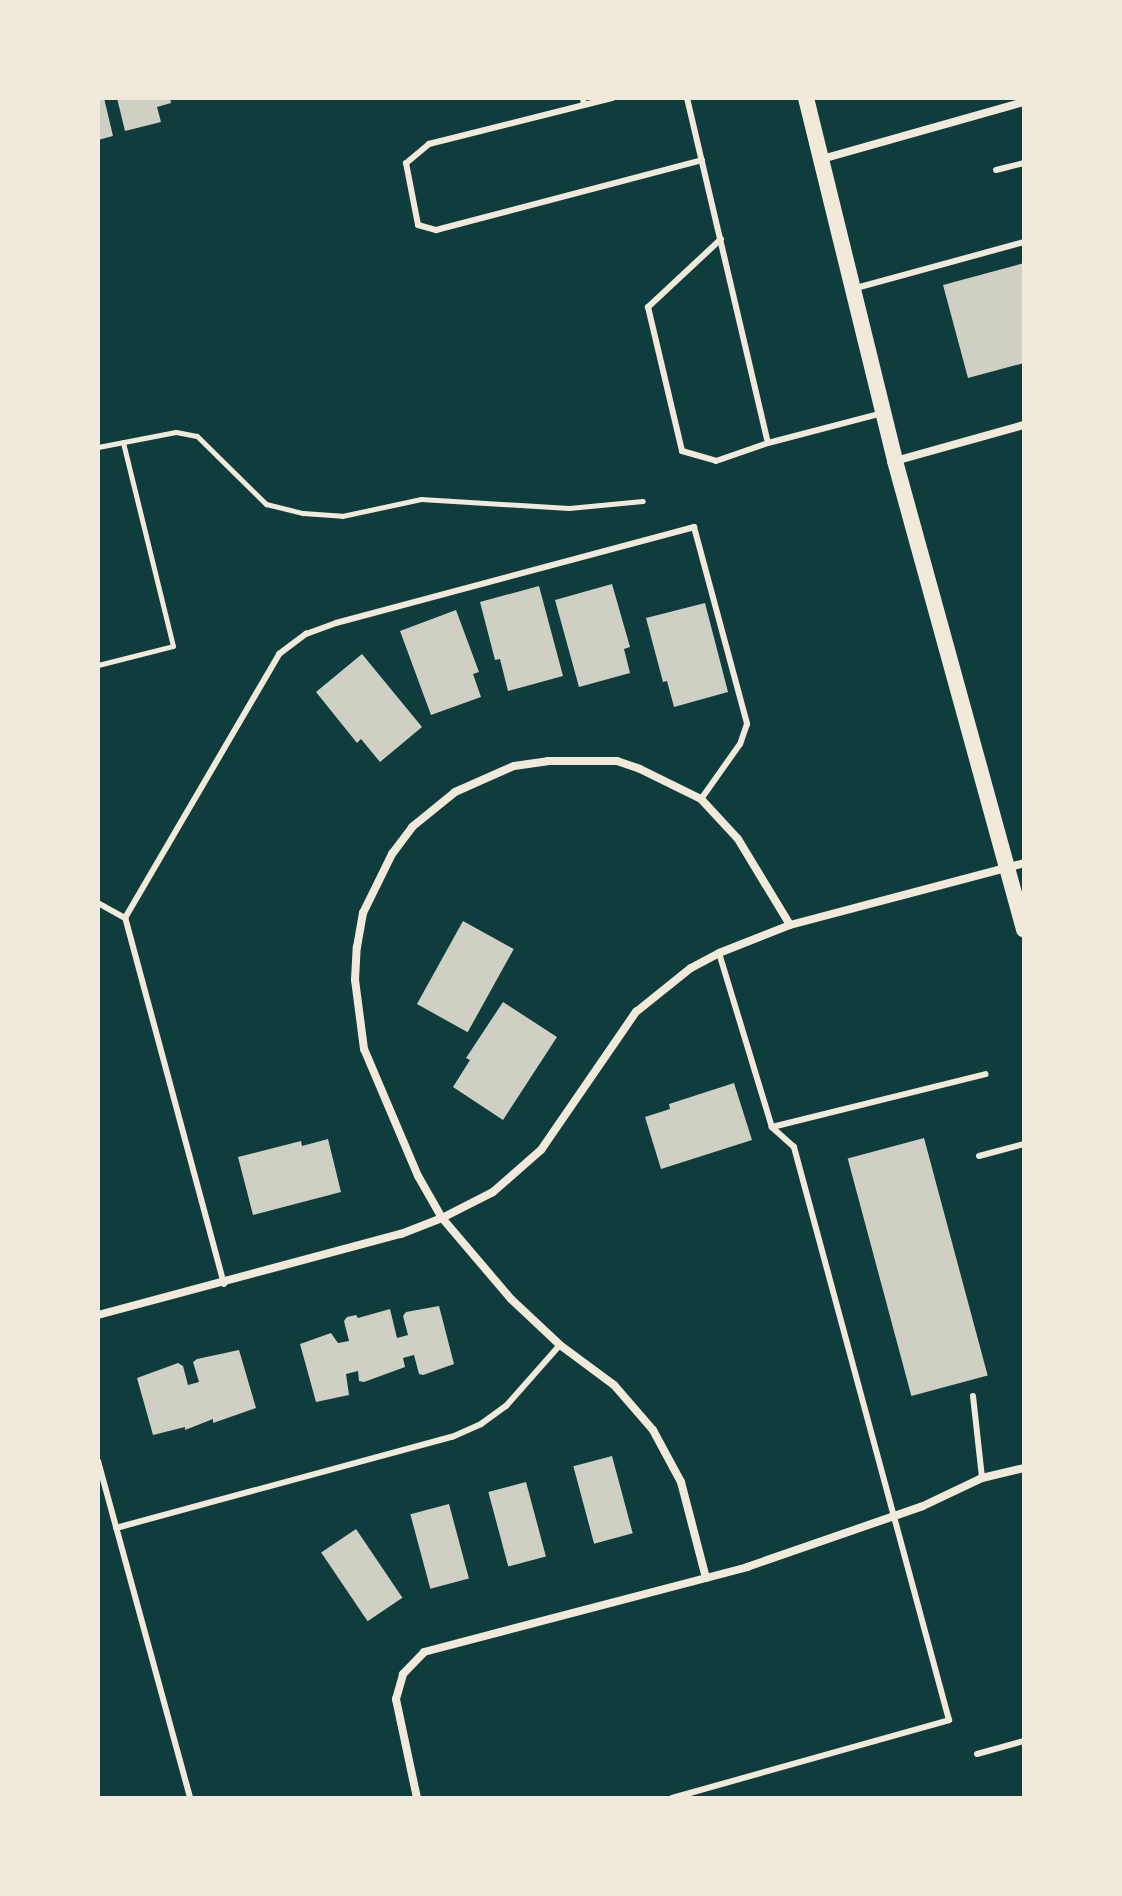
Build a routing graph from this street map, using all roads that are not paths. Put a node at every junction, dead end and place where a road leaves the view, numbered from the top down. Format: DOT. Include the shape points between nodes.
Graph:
graph roads {
  1 [pos="612,98"];
  2 [pos="687,98"];
  3 [pos="806,98"];
  4 [pos="583,102"];
  5 [pos="1024,102"];
  6 [pos="822,159"];
  7 [pos="702,160"];
  8 [pos="1024,163"];
  9 [pos="996,170"];
  10 [pos="721,239"];
  11 [pos="1024,242"];
  12 [pos="853,289"];
  13 [pos="883,413"];
  14 [pos="1024,425"];
  15 [pos="768,443"];
  16 [pos="895,461"];
  17 [pos="701,799"];
  18 [pos="1024,863"];
  19 [pos="1007,867"];
  20 [pos="98,903"];
  21 [pos="125,918"];
  22 [pos="790,925"];
  23 [pos="1024,930"];
  24 [pos="719,953"];
  25 [pos="986,1074"];
  26 [pos="772,1127"];
  27 [pos="1024,1144"];
  28 [pos="979,1156"];
  29 [pos="442,1218"];
  30 [pos="224,1284"];
  31 [pos="98,1315"];
  32 [pos="560,1345"];
  33 [pos="973,1396"];
  34 [pos="98,1461"];
  35 [pos="1024,1468"];
  36 [pos="982,1478"];
  37 [pos="897,1516"];
  38 [pos="116,1528"];
  39 [pos="706,1578"];
  40 [pos="1024,1741"];
  41 [pos="977,1754"];
  42 [pos="190,1798"];
  43 [pos="417,1798"];
  44 [pos="672,1798"];
  1 -- 4 [label="lane"];
  2 -- 7 [label="lane"];
  3 -- 6 [label="main road"];
  4 -- 7 [label="lane" via="429,144 406,163 418,225 436,230"];
  5 -- 6 [label="street"];
  6 -- 12 [label="main road"];
  7 -- 10 [label="lane"];
  8 -- 9 [label="lane"];
  10 -- 15 [label="lane"];
  10 -- 15 [label="lane" via="648,307 682,451 716,461"];
  11 -- 12 [label="lane"];
  12 -- 13 [label="main road"];
  13 -- 15 [label="lane"];
  13 -- 16 [label="main road"];
  14 -- 16 [label="street"];
  16 -- 19 [label="main road"];
  17 -- 21 [label="lane" via="740,744 747,724 694,527 306,634 279,654 251,696"];
  17 -- 22 [label="street" via="738,839"];
  17 -- 29 [label="street" via="617,761 514,766 455,792 412,827 392,854 363,913 357,947 355,980 364,1049 418,1176"];
  18 -- 19 [label="street"];
  19 -- 22 [label="street"];
  19 -- 23 [label="main road"];
  20 -- 21 [label="lane"];
  21 -- 30 [label="lane"];
  22 -- 24 [label="street"];
  24 -- 26 [label="lane"];
  24 -- 29 [label="street" via="636,1012 541,1150 493,1192"];
  25 -- 26 [label="lane"];
  26 -- 37 [label="lane" via="794,1147"];
  27 -- 28 [label="lane"];
  29 -- 30 [label="street"];
  29 -- 32 [label="street" via="511,1299"];
  30 -- 31 [label="street"];
  32 -- 38 [label="lane" via="506,1406 452,1437"];
  32 -- 39 [label="street" via="614,1385 653,1430 681,1482"];
  33 -- 36 [label="lane"];
  34 -- 38 [label="lane"];
  35 -- 36 [label="street"];
  36 -- 37 [label="street"];
  37 -- 39 [label="street"];
  37 -- 44 [label="lane" via="949,1720"];
  38 -- 42 [label="lane"];
  39 -- 43 [label="street" via="424,1652 403,1674 396,1699"];
  40 -- 41 [label="lane"];
}
